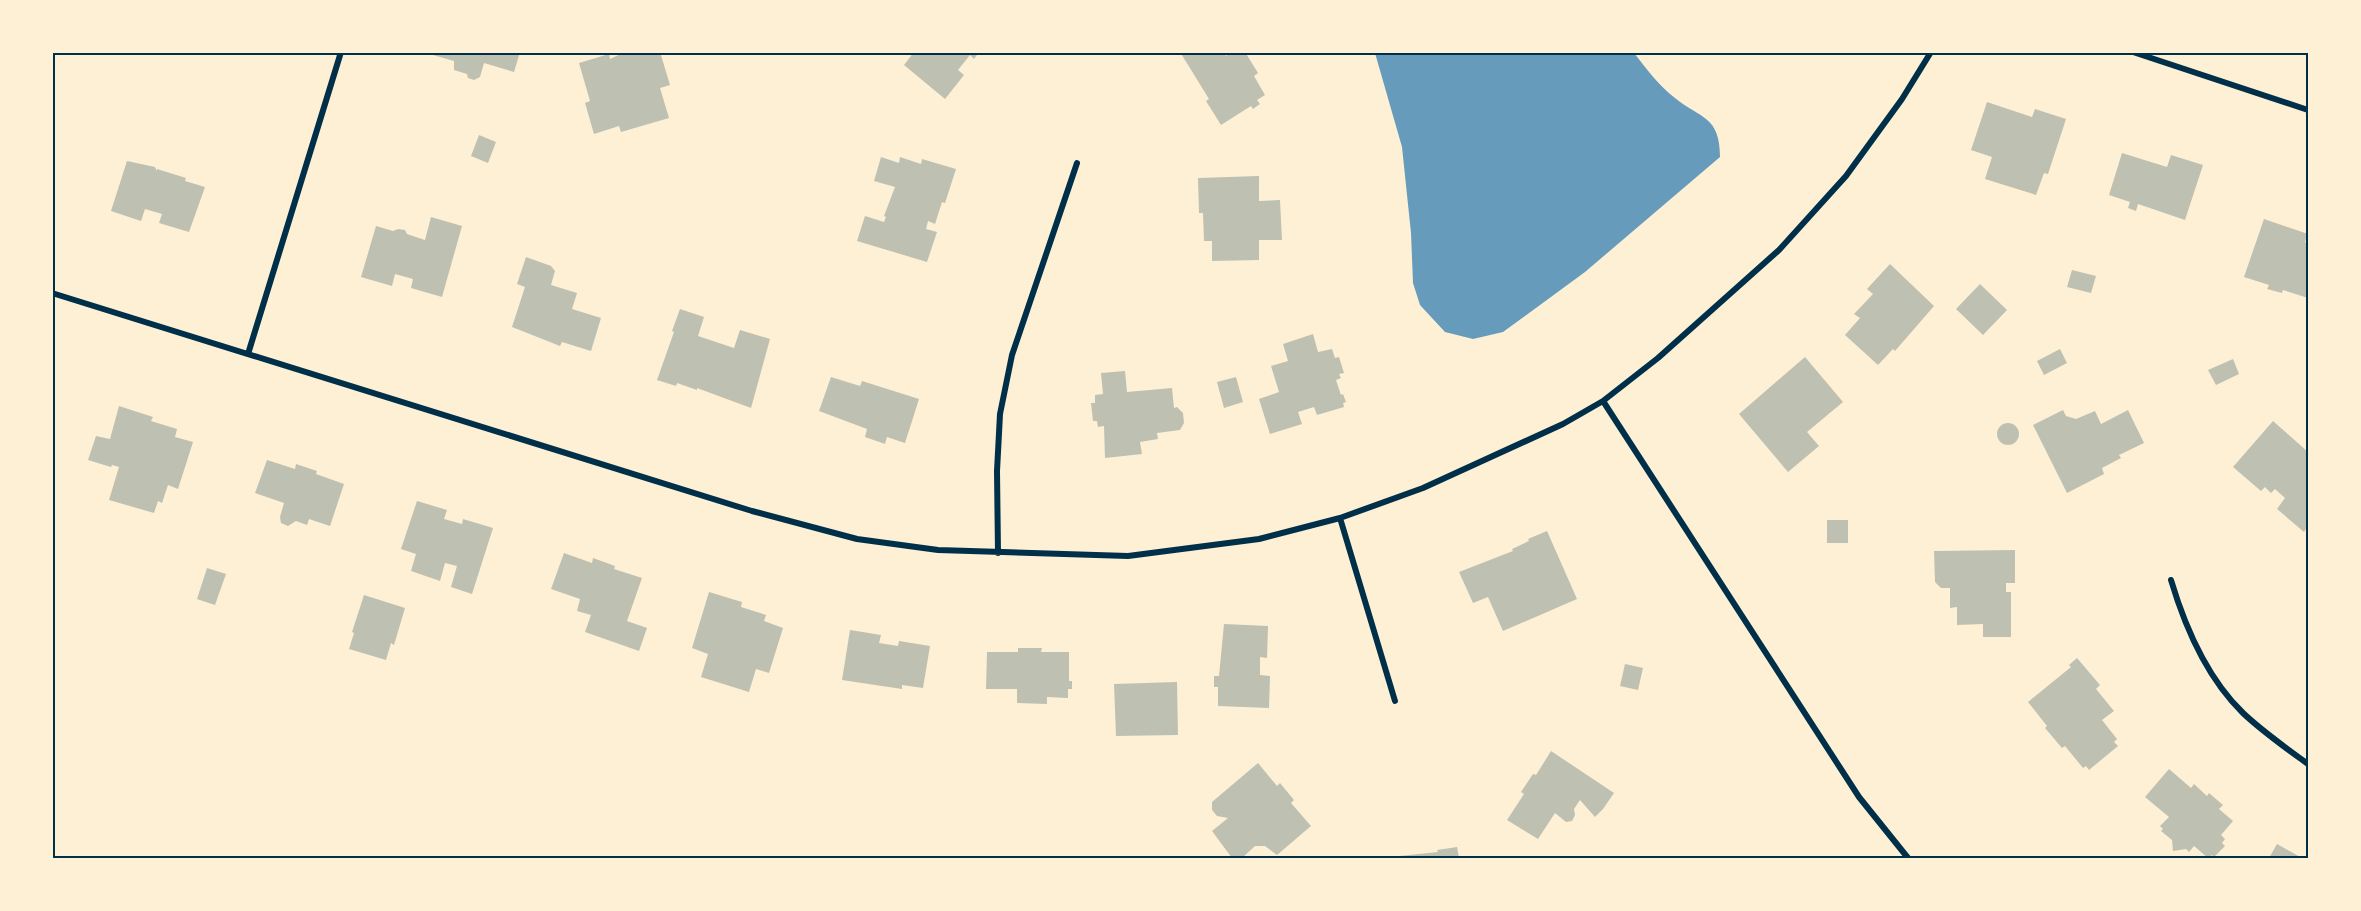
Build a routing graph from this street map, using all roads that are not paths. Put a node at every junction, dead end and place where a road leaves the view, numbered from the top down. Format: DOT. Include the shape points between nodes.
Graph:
graph roads {
  1 [pos="341,52"];
  2 [pos="1931,52"];
  3 [pos="2133,52"];
  4 [pos="2308,110"];
  5 [pos="1077,163"];
  6 [pos="52,293"];
  7 [pos="248,354"];
  8 [pos="1603,401"];
  9 [pos="1340,518"];
  10 [pos="998,553"];
  11 [pos="2171,580"];
  12 [pos="1395,701"];
  13 [pos="2308,764"];
  14 [pos="1908,858"];
  1 -- 7 [label="street"];
  2 -- 8 [label="street" via="1846,176 1779,250 1658,358"];
  3 -- 4 [label="street"];
  5 -- 10 [label="street" via="1005,385 997,471"];
  6 -- 7 [label="street"];
  7 -- 10 [label="street" via="752,511 857,539"];
  8 -- 9 [label="street" via="1563,424 1423,488"];
  8 -- 14 [label="street" via="1859,797"];
  9 -- 10 [label="street" via="1259,539 1128,556"];
  9 -- 12 [label="street"];
  11 -- 13 [label="street" via="2188,631 2217,680 2241,711"];
}
